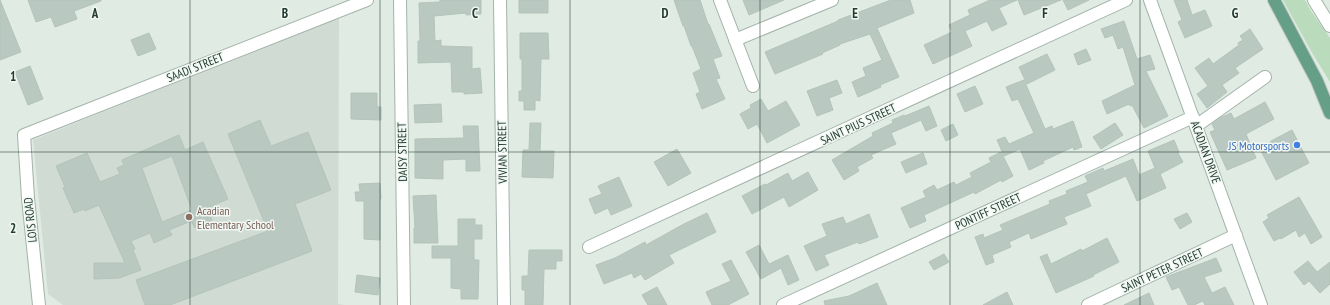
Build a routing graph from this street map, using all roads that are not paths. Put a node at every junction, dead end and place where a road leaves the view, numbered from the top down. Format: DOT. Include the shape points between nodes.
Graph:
graph roads {
  1 [pos="367,0"];
  2 [pos="400,0"];
  3 [pos="500,0"];
  4 [pos="720,0"];
  5 [pos="832,0"];
  6 [pos="1126,0"];
  7 [pos="1150,0"];
  8 [pos="1274,0"];
  9 [pos="1314,0"];
  10 [pos="1330,26"];
  11 [pos="735,40"];
  12 [pos="1265,76"];
  13 [pos="1317,81"];
  14 [pos="753,86"];
  15 [pos="1330,101"];
  16 [pos="1330,113"];
  17 [pos="1195,122"];
  18 [pos="24,135"];
  19 [pos="1236,235"];
  20 [pos="589,248"];
  21 [pos="39,305"];
  22 [pos="404,305"];
  23 [pos="504,305"];
  24 [pos="783,305"];
  25 [pos="1088,305"];
  26 [pos="1261,305"];
  1 -- 18 [label="street, SAADI STREET"];
  2 -- 22 [label="street, DAISY STREET"];
  3 -- 23 [label="street, VIVIAN STREET"];
  4 -- 11 [label="street"];
  5 -- 11 [label="street"];
  6 -- 20 [label="street, SAINT PIUS STREET"];
  7 -- 17 [label="street, ACADIAN DRIVE"];
  8 -- 13 [label="main road"];
  9 -- 10 [label="street"];
  11 -- 14 [label="street"];
  12 -- 17 [label="street, PONTIFF STREET"];
  13 -- 15 [label="main road"];
  13 -- 16 [label="main road"];
  17 -- 19 [label="street, ACADIAN DRIVE"];
  17 -- 24 [label="street, PONTIFF STREET"];
  18 -- 21 [label="street, LOIS ROAD"];
  19 -- 25 [label="street, SAINT PETER STREET"];
  19 -- 26 [label="street, ACADIAN DRIVE"];
}
